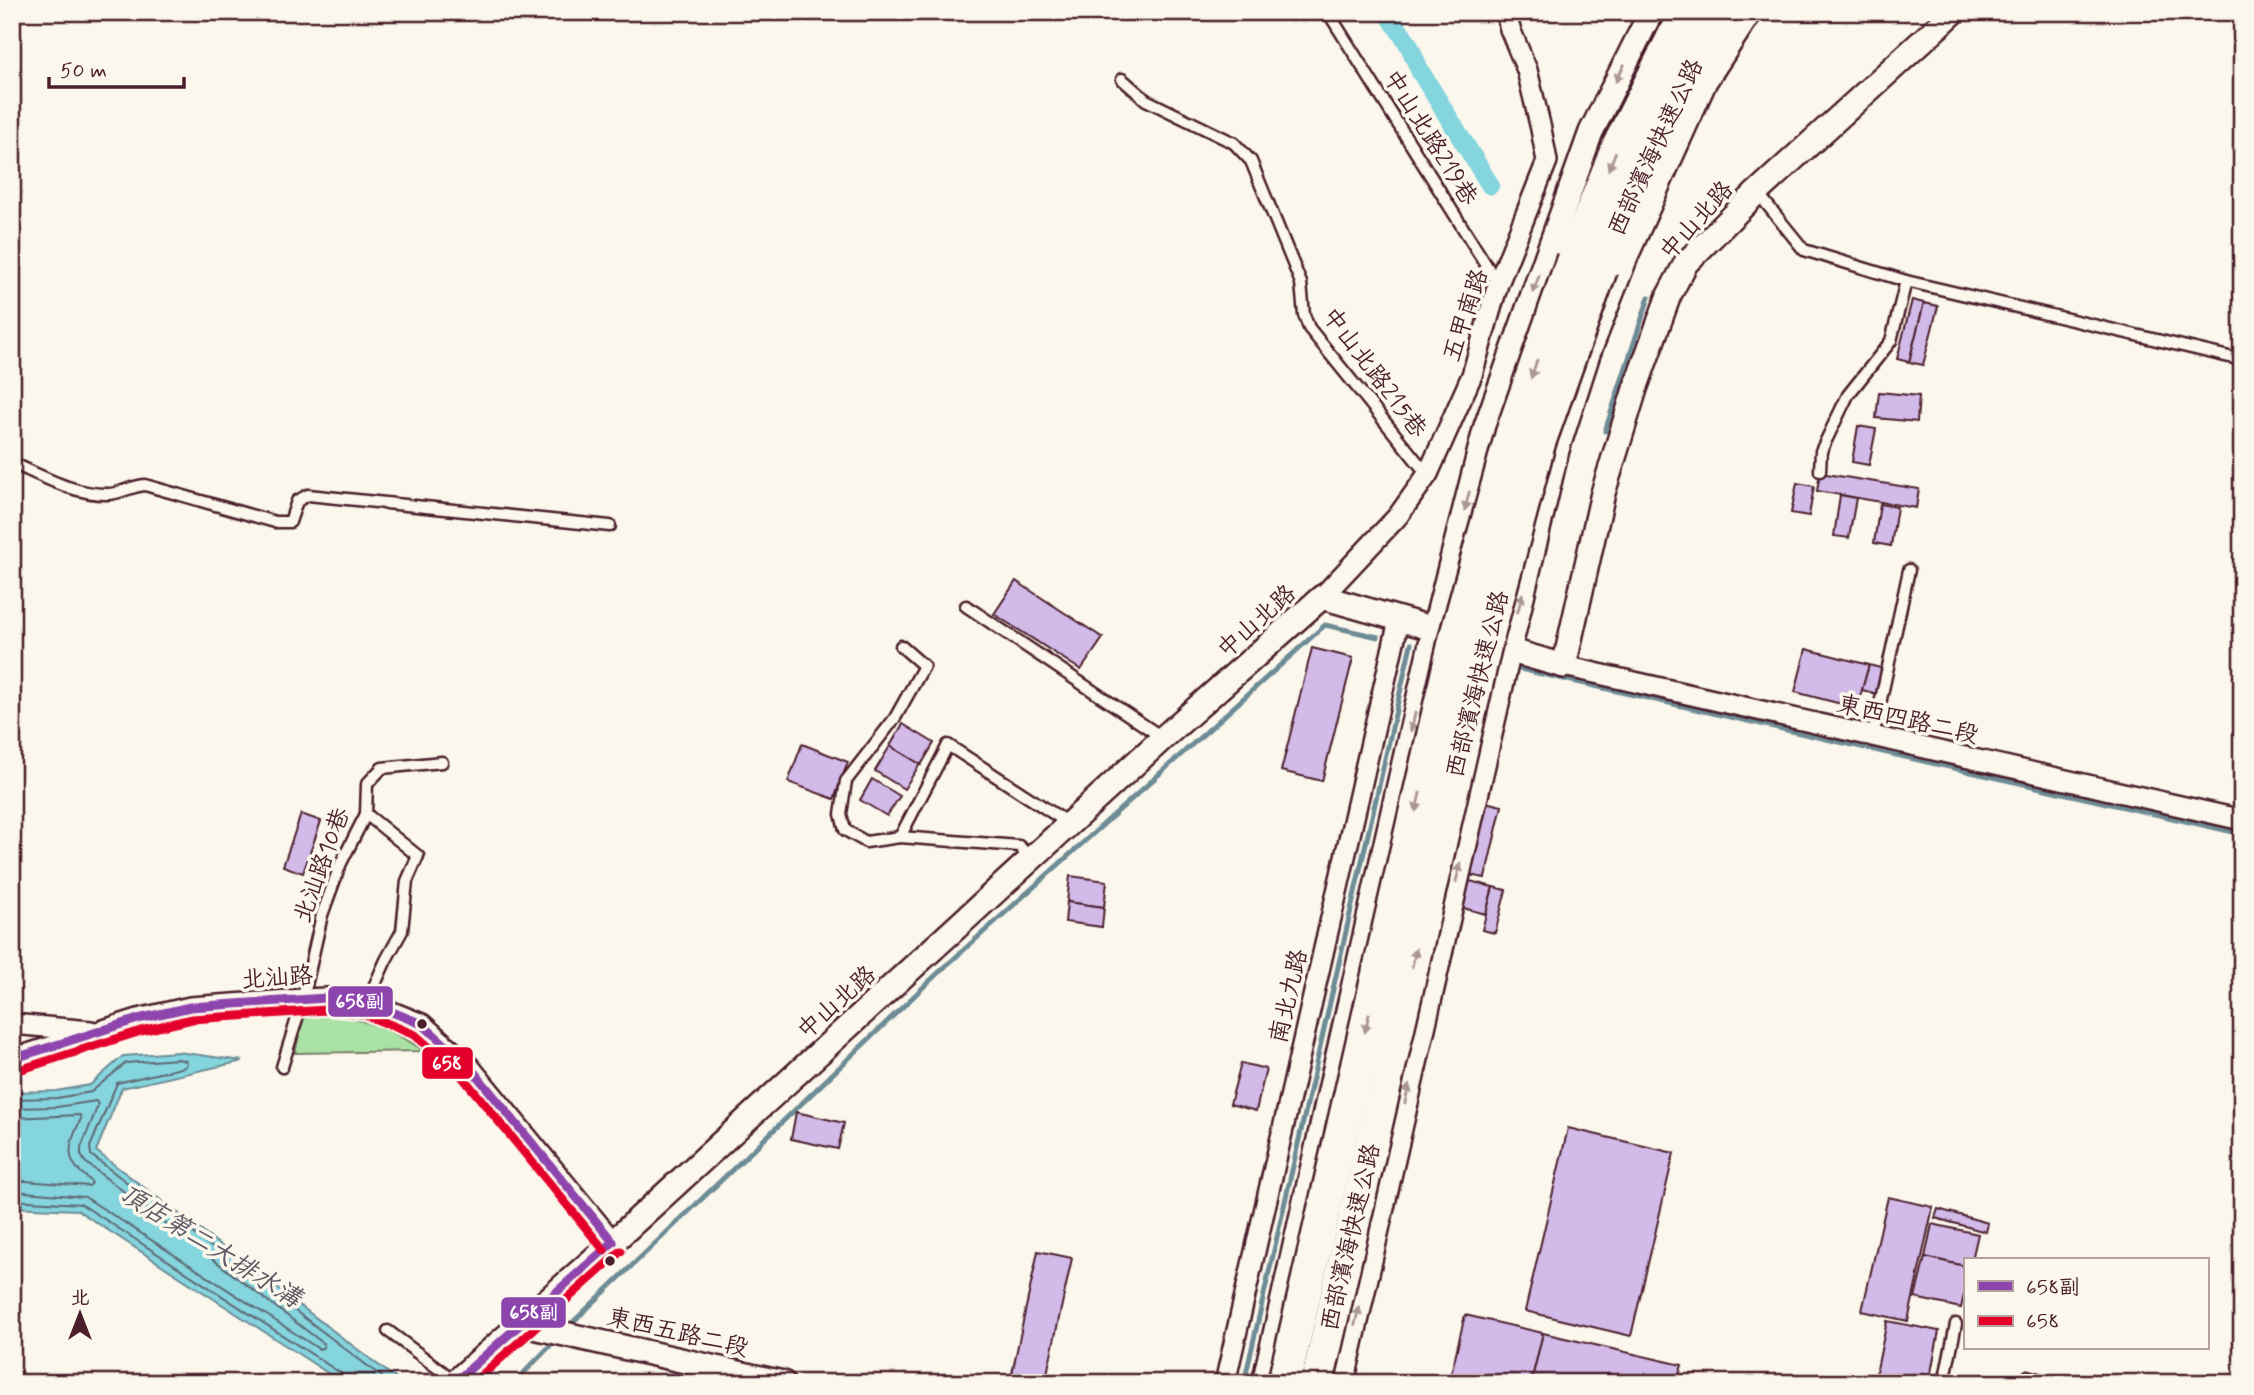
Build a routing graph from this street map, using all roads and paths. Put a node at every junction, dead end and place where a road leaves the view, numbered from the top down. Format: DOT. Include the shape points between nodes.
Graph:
graph roads {
  1 [pos="1328,12"];
  2 [pos="1506,12"];
  3 [pos="1651,12"];
  4 [pos="1686,12"];
  5 [pos="1720,12"];
  6 [pos="1750,12"];
  7 [pos="1954,12"];
  8 [pos="1122,79"];
  9 [pos="1757,192"];
  10 [pos="1587,264"];
  11 [pos="1906,281"];
  12 [pos="1498,284"];
  13 [pos="2242,360"];
  14 [pos="12,463"];
  15 [pos="1820,471"];
  16 [pos="1428,474"];
  17 [pos="610,526"];
  18 [pos="1909,570"];
  19 [pos="1322,597"];
  20 [pos="966,606"];
  21 [pos="1399,620"];
  22 [pos="1434,630"];
  23 [pos="901,646"];
  24 [pos="1509,651"];
  25 [pos="1564,666"];
  26 [pos="1873,736"];
  27 [pos="1163,738"];
  28 [pos="442,762"];
  29 [pos="366,814"];
  30 [pos="2242,820"];
  31 [pos="1069,824"];
  32 [pos="900,837"];
  33 [pos="1031,859"];
  34 [pos="303,999"];
  35 [pos="368,1002"];
  36 [pos="12,1024"];
  37 [pos="100,1032"];
  38 [pos="12,1059"];
  39 [pos="282,1067"];
  40 [pos="613,1241"];
  41 [pos="520,1324"];
  42 [pos="1956,1324"];
  43 [pos="388,1331"];
  44 [pos="2028,1376"];
  45 [pos="455,1382"];
  46 [pos="783,1383"];
  47 [pos="1225,1383"];
  48 [pos="1264,1383"];
  49 [pos="1284,1383"];
  50 [pos="1317,1383"];
  51 [pos="1342,1383"];
  52 [pos="1845,1383"];
  53 [pos="1861,1383"];
  54 [pos="1944,1383"];
  55 [pos="2051,1383"];
  1 -- 12 [label="lane, 中山北路219巷"];
  2 -- 12 [label="street, 五甲南路" via="1527,70 1546,162"];
  3 -- 22 [label="street, one-way" via="1591,131 1486,426"];
  4 -- 10 [label="highway, 西部濱海快速公路, one-way" via="1617,149"];
  5 -- 10 [label="highway, 西部濱海快速公路"];
  24 -- 6 [label="street, one-way" via="1557,450 1588,354 1627,254 1705,82"];
  7 -- 9 [label="street, 中山北路"];
  8 -- 16 [label="lane, 中山北路215巷" via="1146,100 1234,144 1251,162 1301,283 1310,328"];
  9 -- 11 [label="lane" via="1804,250"];
  9 -- 25 [label="street, 中山北路" via="1686,263 1669,295 1603,494"];
  10 -- 49 [label="highway, 西部濱海快速公路, one-way, bridge" via="1512,433 1456,636"];
  50 -- 10 [label="highway, 西部濱海快速公路, one-way, bridge" via="1485,646"];
  11 -- 13 [label="lane"];
  11 -- 15 [label="lane" via="1891,341 1848,396 1821,452"];
  12 -- 16 [label="street, 五甲南路" via="1472,375"];
  14 -- 17 [label="lane" via="77,490 110,494 145,485 275,523 290,522 298,501 308,495"];
  16 -- 19 [label="street, 五甲南路" via="1398,516"];
  18 -- 26 [label="lane"];
  19 -- 21 [label="street, 中山北路"];
  19 -- 27 [label="street, 中山北路"];
  20 -- 27 [label="lane"];
  21 -- 22 [label="street, 中山北路"];
  21 -- 47 [label="street, 南北九路"];
  22 -- 24 [label="street, 中山北路"];
  22 -- 48 [label="street, one-way"];
  23 -- 32 [label="lane" via="924,666 895,718 846,781 841,814 845,830 866,842"];
  24 -- 25 [label="street, 中山北路"];
  51 -- 24 [label="street, one-way"];
  25 -- 26 [label="street, 東西四路二段"];
  26 -- 30 [label="street, 東西四路二段"];
  27 -- 31 [label="street, 中山北路"];
  28 -- 29 [label="lane, 北汕路10巷" via="382,768 367,784"];
  29 -- 34 [label="lane, 北汕路10巷" via="322,915"];
  29 -- 35 [label="lane" via="418,856 407,881 402,930"];
  31 -- 32 [label="lane" via="947,745"];
  31 -- 33 [label="street, 中山北路"];
  32 -- 33 [label="lane" via="1019,846"];
  33 -- 40 [label="street, 中山北路"];
  34 -- 35 [label="street, 北汕路"];
  34 -- 37 [label="street, 北汕路" via="190,1007"];
  34 -- 39 [label="lane, 北汕路10巷"];
  35 -- 40 [label="street, 北汕路" via="422,1024 469,1066"];
  36 -- 37 [label="street, 北汕路"];
  37 -- 38 [label="street"];
  40 -- 41 [label="street, 中山北路"];
  41 -- 45 [label="street, 中山北路"];
  41 -- 46 [label="street, 東西五路二段"];
  42 -- 54 [label="lane"];
  43 -- 45 [label="lane"];
  44 -- 55 [label="lane"];
  52 -- 53 [label="lane" via="1848,1379"];
}
